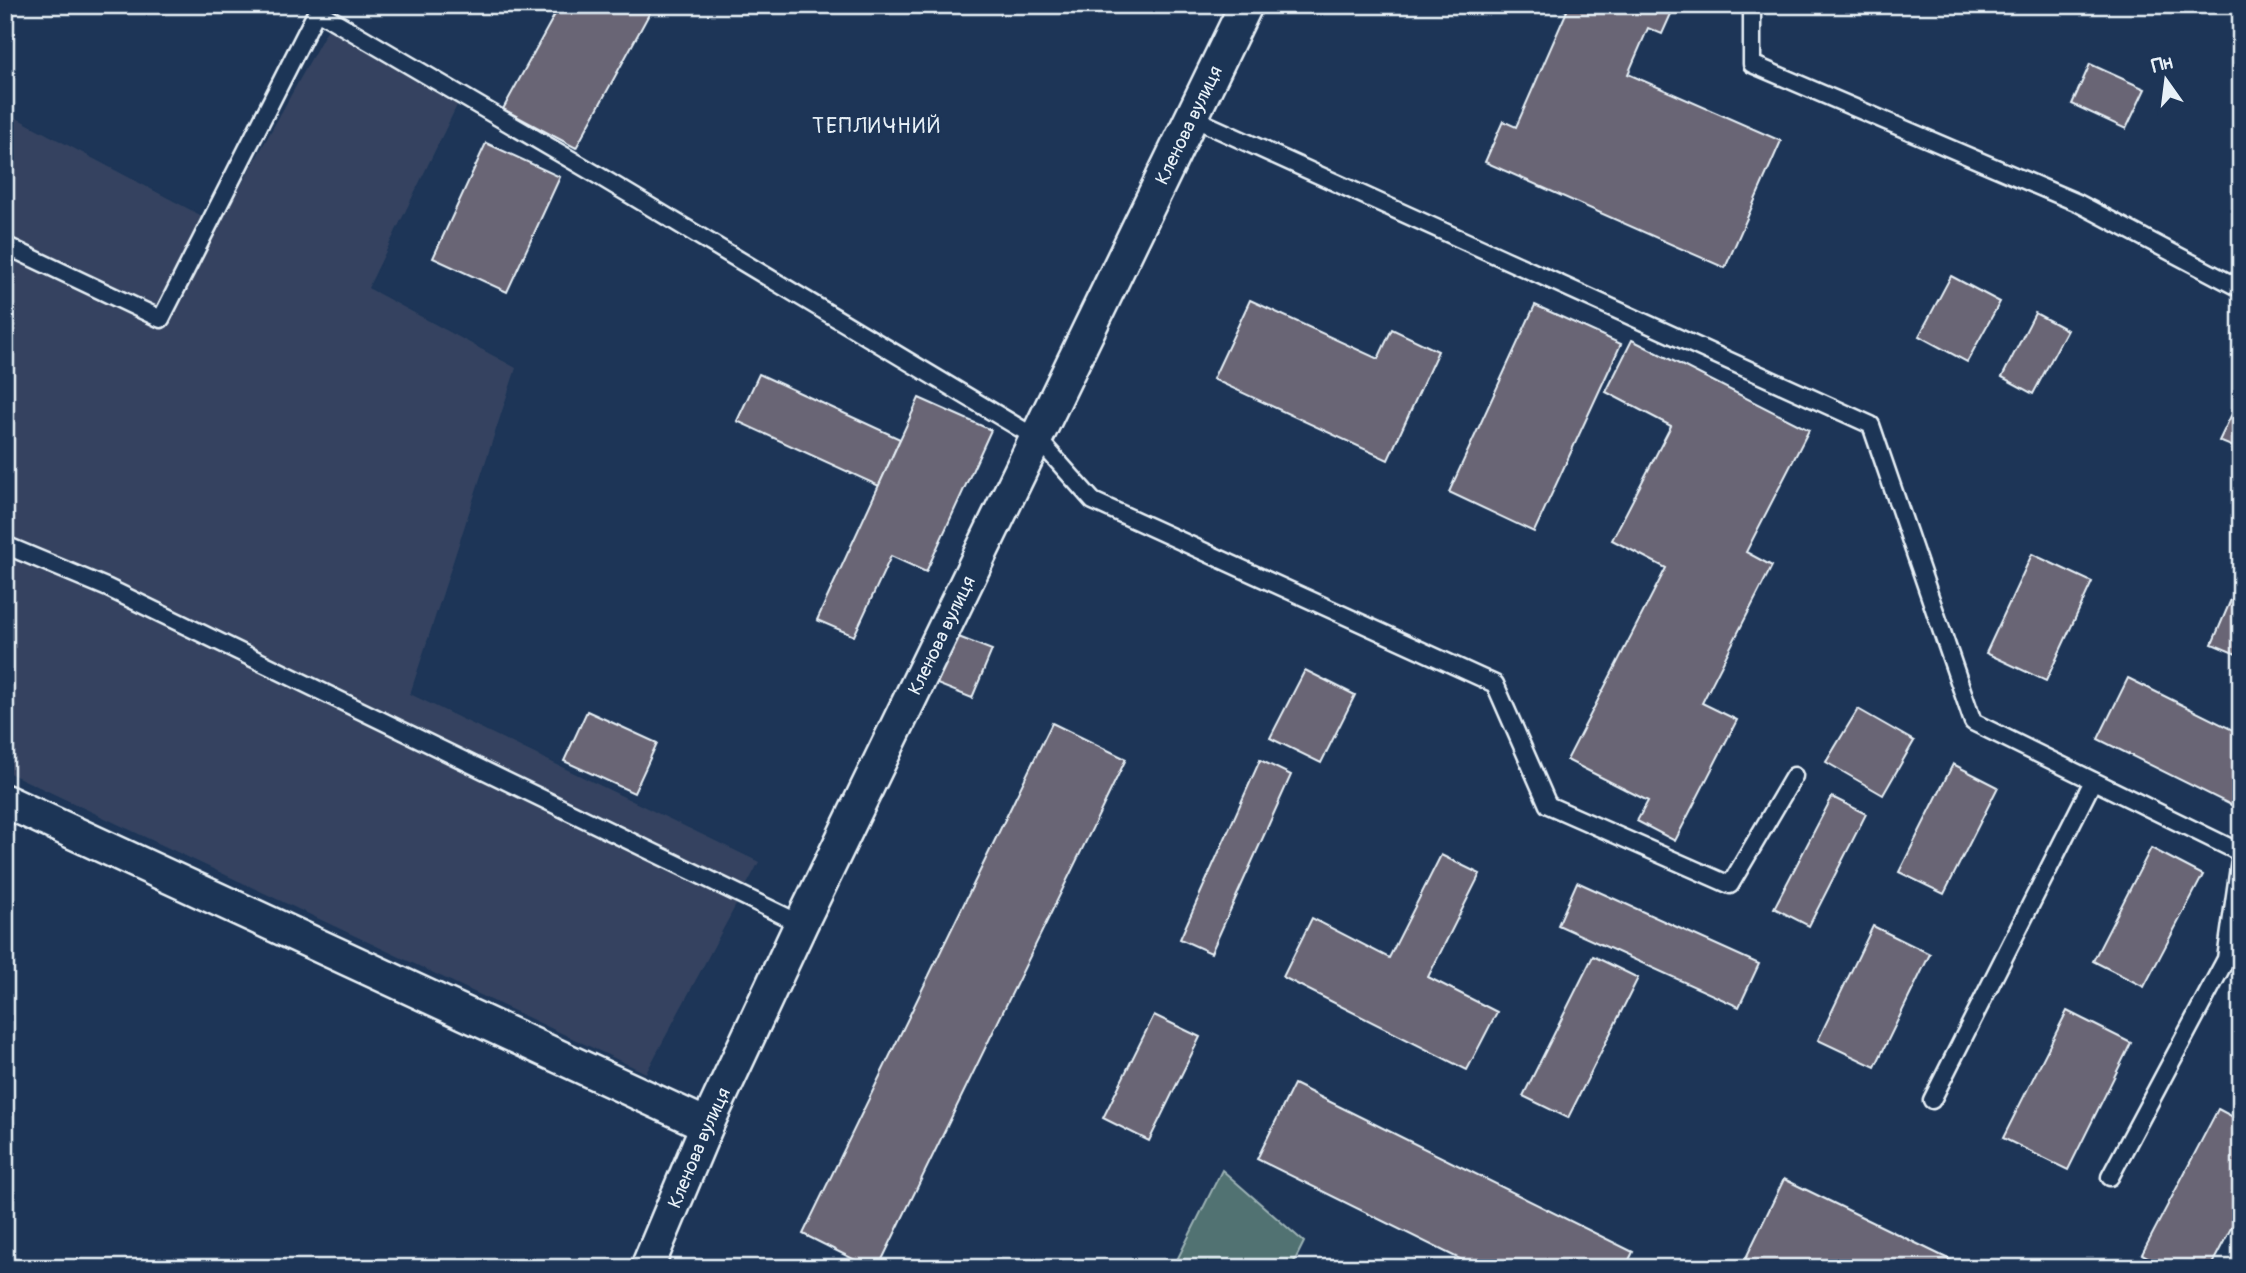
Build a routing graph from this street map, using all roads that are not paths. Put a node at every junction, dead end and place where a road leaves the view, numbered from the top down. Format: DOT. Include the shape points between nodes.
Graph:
graph roads {
  1 [pos="1247,5"];
  2 [pos="1752,5"];
  3 [pos="1193,118"];
  4 [pos="5,245"];
  5 [pos="2241,289"];
  6 [pos="1038,439"];
  7 [pos="5,545"];
  8 [pos="1794,776"];
  9 [pos="2093,781"];
  10 [pos="5,801"];
  11 [pos="2241,853"];
  12 [pos="801,924"];
  13 [pos="1932,1100"];
  14 [pos="707,1125"];
  15 [pos="2110,1177"];
  16 [pos="647,1267"];
  1 -- 3 [label="street, Кленова вулиця"];
  2 -- 5 [label="lane" via="1752,64 2078,202"];
  3 -- 6 [label="street, Кленова вулиця"];
  3 -- 9 [label="lane" via="1871,425 1973,722"];
  4 -- 6 [label="lane" via="161,319 317,11"];
  6 -- 8 [label="lane" via="1093,501 1495,684 1548,805 1730,884"];
  6 -- 12 [label="street, Кленова вулиця"];
  7 -- 12 [label="lane" via="108,588"];
  9 -- 11 [label="lane"];
  9 -- 13 [label="lane"];
  10 -- 14 [label="street"];
  11 -- 15 [label="lane" via="2226,959"];
  12 -- 14 [label="street, Кленова вулиця"];
  14 -- 16 [label="street, Кленова вулиця"];
}
